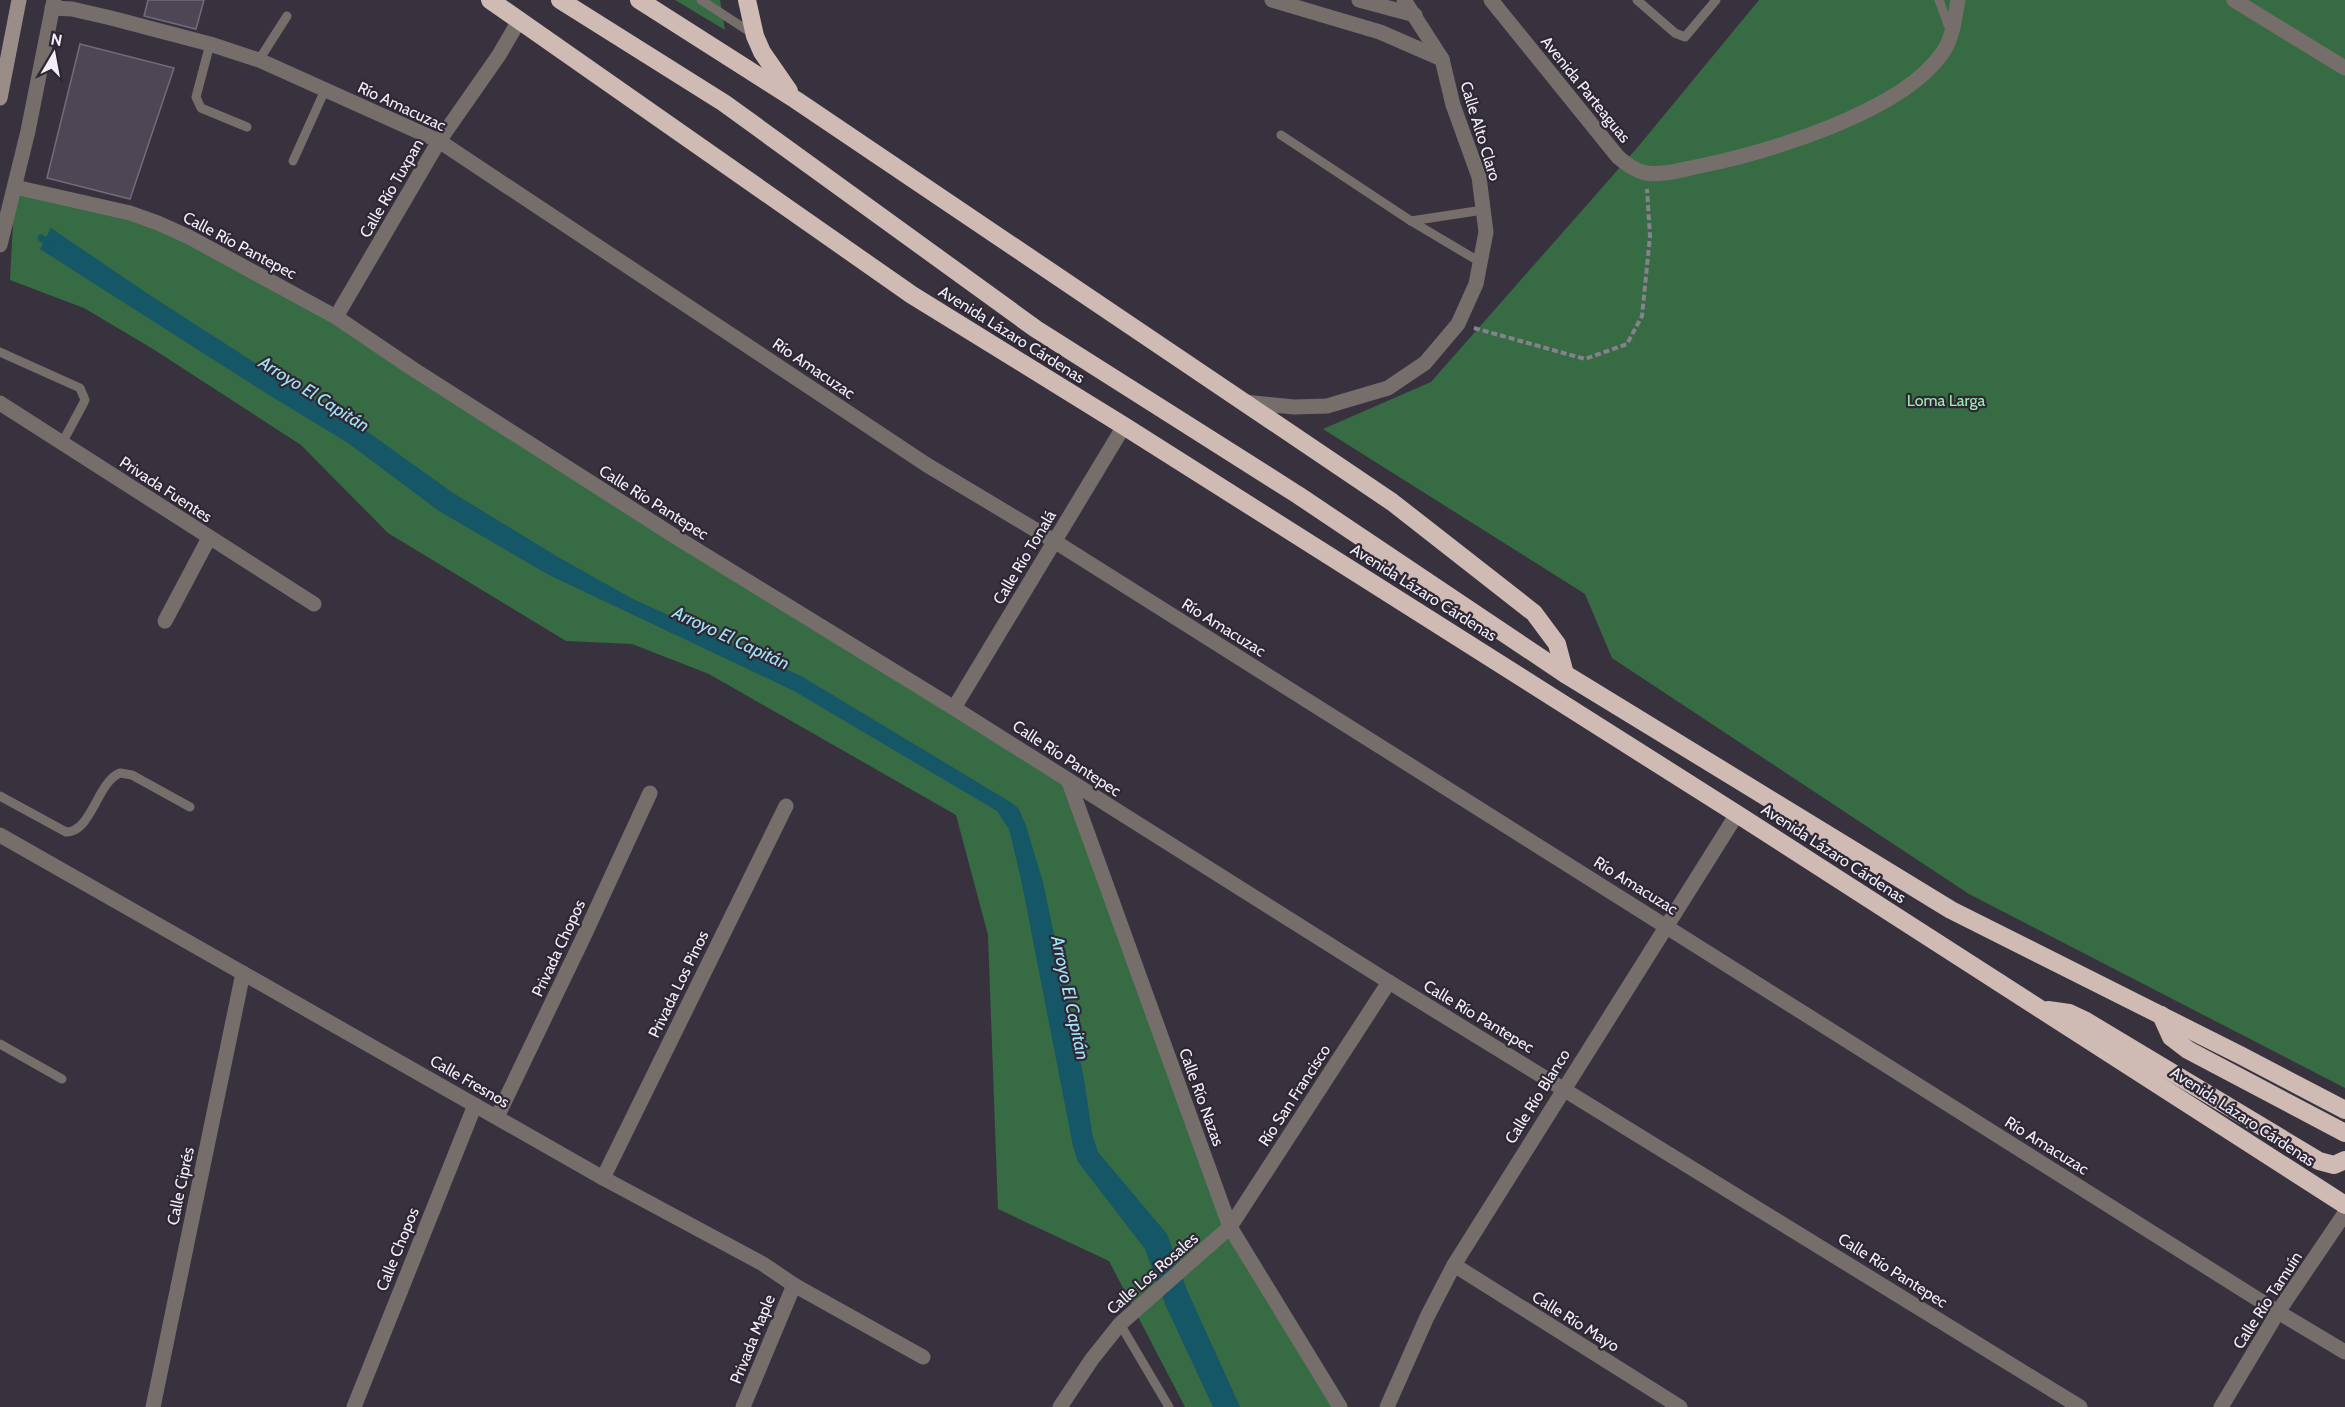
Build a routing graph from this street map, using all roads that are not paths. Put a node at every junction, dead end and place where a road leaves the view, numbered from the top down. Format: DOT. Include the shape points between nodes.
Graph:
graph roads {
  1 [pos="19,0"];
  2 [pos="490,0"];
  3 [pos="561,0"];
  4 [pos="639,0"];
  5 [pos="701,0"];
  6 [pos="747,0"];
  7 [pos="1272,0"];
  8 [pos="1359,0"];
  9 [pos="1404,0"];
  10 [pos="1491,0"];
  11 [pos="1637,0"];
  12 [pos="1716,0"];
  13 [pos="1939,0"];
  14 [pos="1958,0"];
  15 [pos="2234,0"];
  16 [pos="53,4"];
  17 [pos="1415,15"];
  18 [pos="287,16"];
  19 [pos="520,19"];
  20 [pos="1951,32"];
  21 [pos="755,36"];
  22 [pos="210,44"];
  23 [pos="1442,59"];
  24 [pos="259,60"];
  25 [pos="2345,68"];
  26 [pos="325,90"];
  27 [pos="0,98"];
  28 [pos="796,100"];
  29 [pos="247,127"];
  30 [pos="1281,135"];
  31 [pos="439,141"];
  32 [pos="293,161"];
  33 [pos="15,187"];
  34 [pos="1483,210"];
  35 [pos="1411,221"];
  36 [pos="0,245"];
  37 [pos="1480,262"];
  38 [pos="336,317"];
  39 [pos="0,352"];
  40 [pos="1244,402"];
  41 [pos="0,403"];
  42 [pos="1124,426"];
  43 [pos="62,443"];
  44 [pos="209,538"];
  45 [pos="1054,541"];
  46 [pos="314,604"];
  47 [pos="165,621"];
  48 [pos="1565,674"];
  49 [pos="954,708"];
  50 [pos="1069,782"];
  51 [pos="650,793"];
  52 [pos="0,796"];
  53 [pos="786,806"];
  54 [pos="190,807"];
  55 [pos="1737,814"];
  56 [pos="0,835"];
  57 [pos="1665,925"];
  58 [pos="243,973"];
  59 [pos="1389,982"];
  60 [pos="2040,1009"];
  61 [pos="2161,1015"];
  62 [pos="0,1044"];
  63 [pos="62,1079"];
  64 [pos="1563,1088"];
  65 [pos="475,1105"];
  66 [pos="2345,1110"];
  67 [pos="496,1117"];
  68 [pos="2345,1133"];
  69 [pos="2345,1160"];
  70 [pos="603,1178"];
  71 [pos="2345,1205"];
  72 [pos="2345,1213"];
  73 [pos="1230,1227"];
  74 [pos="1454,1265"];
  75 [pos="794,1285"];
  76 [pos="2278,1312"];
  77 [pos="1120,1324"];
  78 [pos="2345,1352"];
  79 [pos="924,1357"];
  80 [pos="153,1407"];
  81 [pos="354,1407"];
  82 [pos="743,1407"];
  83 [pos="1060,1407"];
  84 [pos="1169,1407"];
  85 [pos="1340,1407"];
  86 [pos="1387,1407"];
  87 [pos="1680,1407"];
  88 [pos="2079,1407"];
  89 [pos="2221,1407"];
  1 -- 27 [label="street"];
  2 -- 19 [label="highway, Avenida Lázaro Cárdenas"];
  3 -- 48 [label="highway, Avenida Lázaro Cárdenas" via="724,103 1036,329 1298,495"];
  4 -- 28 [label="highway"];
  5 -- 21 [label="lane"];
  6 -- 21 [label="highway"];
  7 -- 23 [label="street" via="1380,32"];
  8 -- 17 [label="street"];
  9 -- 17 [label="street, Calle Alto Claro"];
  10 -- 20 [label="street, Avenida Parteaguas" via="1618,158 1647,173 1674,171 1771,149 1864,112 1899,93 1934,63"];
  11 -- 12 [label="lane" via="1682,36"];
  13 -- 20 [label="lane"];
  14 -- 20 [label="street"];
  15 -- 25 [label="street"];
  16 -- 22 [label="street, Río Amacuzac"];
  16 -- 33 [label="street"];
  17 -- 23 [label="street, Calle Alto Claro"];
  18 -- 24 [label="lane"];
  19 -- 31 [label="street, Calle Río Tuxpan"];
  19 -- 42 [label="highway, Avenida Lázaro Cárdenas" via="912,295"];
  21 -- 28 [label="highway"];
  22 -- 24 [label="street, Río Amacuzac"];
  22 -- 29 [label="lane" via="196,97 201,108"];
  23 -- 34 [label="street, Calle Alto Claro" via="1453,105 1479,177"];
  24 -- 26 [label="street, Río Amacuzac"];
  26 -- 31 [label="street, Río Amacuzac"];
  26 -- 32 [label="lane"];
  28 -- 40 [label="highway"];
  30 -- 35 [label="lane"];
  31 -- 38 [label="street, Calle Río Tuxpan"];
  31 -- 45 [label="street, Río Amacuzac" via="927,465"];
  33 -- 36 [label="street"];
  33 -- 38 [label="street, Calle Río Pantepec" via="158,223"];
  34 -- 35 [label="lane"];
  34 -- 37 [label="street, Calle Alto Claro" via="1486,232"];
  35 -- 37 [label="lane"];
  37 -- 40 [label="street, Calle Alto Claro" via="1476,284 1458,324 1425,363 1388,388 1326,406"];
  38 -- 49 [label="street, Calle Río Pantepec" via="679,539"];
  39 -- 43 [label="lane" via="81,388 85,400"];
  40 -- 48 [label="highway" via="1392,502 1534,613 1557,644"];
  41 -- 43 [label="street, Privada Fuentes"];
  42 -- 45 [label="street, Calle Río Tonalá"];
  42 -- 55 [label="highway, Avenida Lázaro Cárdenas"];
  43 -- 44 [label="street, Privada Fuentes"];
  44 -- 46 [label="street, Privada Fuentes"];
  44 -- 47 [label="street"];
  45 -- 49 [label="street, Calle Río Tonalá"];
  45 -- 57 [label="street, Río Amacuzac"];
  48 -- 61 [label="highway, Avenida Lázaro Cárdenas" via="1951,910"];
  49 -- 50 [label="street, Calle Río Pantepec"];
  50 -- 59 [label="street, Calle Río Pantepec"];
  50 -- 73 [label="street, Calle Río Nazas"];
  51 -- 67 [label="street, Privada Chopos"];
  52 -- 54 [label="lane" via="66,832 78,829 120,773 132,775"];
  53 -- 70 [label="street, Privada Los Pinos"];
  55 -- 57 [label="street, Calle Río Blanco"];
  55 -- 60 [label="highway, Avenida Lázaro Cárdenas"];
  56 -- 58 [label="street, Calle Fresnos"];
  57 -- 64 [label="street, Calle Río Blanco"];
  57 -- 76 [label="street, Río Amacuzac"];
  58 -- 65 [label="street, Calle Fresnos"];
  58 -- 80 [label="street, Calle Ciprés"];
  59 -- 64 [label="street, Calle Río Pantepec"];
  59 -- 73 [label="street, Río San Francisco"];
  60 -- 69 [label="highway" via="2069,1013 2086,1021 2319,1161 2334,1166"];
  60 -- 71 [label="highway, Avenida Lázaro Cárdenas"];
  61 -- 66 [label="highway, Avenida Lázaro Cárdenas"];
  61 -- 68 [label="highway" via="2170,1037 2188,1050"];
  62 -- 63 [label="lane"];
  64 -- 74 [label="street, Calle Río Blanco"];
  64 -- 88 [label="street, Calle Río Pantepec"];
  65 -- 67 [label="street, Calle Fresnos"];
  65 -- 81 [label="street, Calle Chopos"];
  67 -- 70 [label="street, Calle Fresnos"];
  70 -- 75 [label="street, Calle Fresnos" via="764,1264"];
  72 -- 76 [label="street, Calle Río Tamuín"];
  73 -- 77 [label="street, Calle Los Rosales"];
  73 -- 85 [label="street, Calle Río Nazas"];
  74 -- 86 [label="street, Calle Río Blanco"];
  74 -- 87 [label="street, Calle Río Mayo"];
  75 -- 79 [label="street, Calle Fresnos"];
  75 -- 82 [label="street, Privada Maple"];
  76 -- 78 [label="street, Río Amacuzac"];
  76 -- 89 [label="street, Calle Río Tamuín"];
  77 -- 83 [label="street, Calle Los Rosales"];
  77 -- 84 [label="lane"];
}
